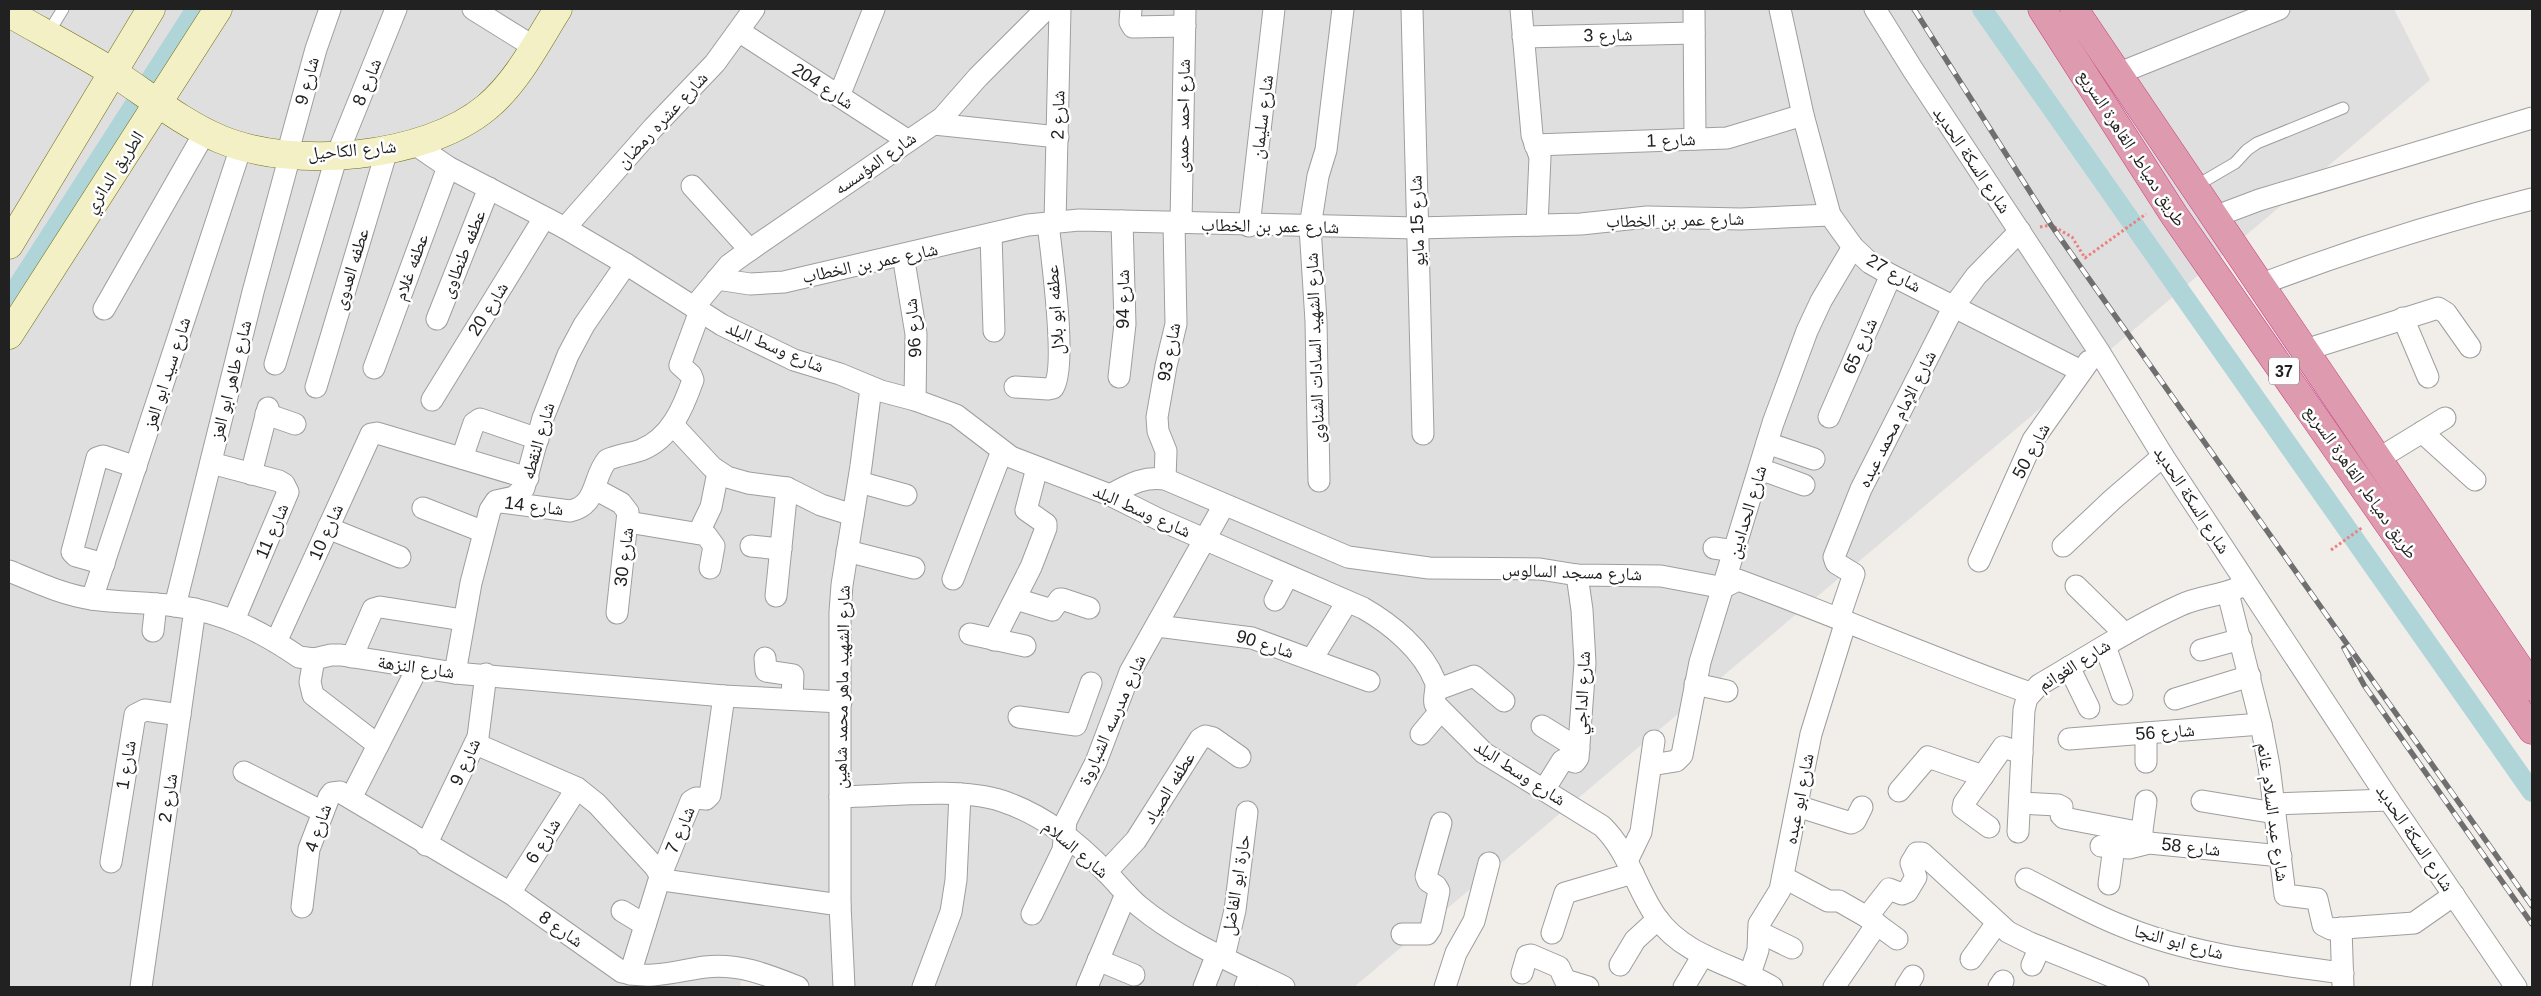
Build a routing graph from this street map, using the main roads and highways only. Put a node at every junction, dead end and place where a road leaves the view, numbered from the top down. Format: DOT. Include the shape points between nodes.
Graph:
graph roads {
  1 [pos="2042,9"];
  2 [pos="2074,9"];
  3 [pos="2199,194"];
  4 [pos="2167,206"];
  5 [pos="2532,688"];
  6 [pos="2532,730"];
  1 -- 4 [label="highway, طريق دمياط, القاهرة السريع / 37"];
  2 -- 3 [label="highway, طريق دمياط, القاهرة السريع / 37"];
  3 -- 4 [label="highway" via="2177,189"];
  3 -- 5 [label="highway, طريق دمياط, القاهرة السريع / 37"];
  4 -- 6 [label="highway, طريق دمياط, القاهرة السريع / 37"];
}
